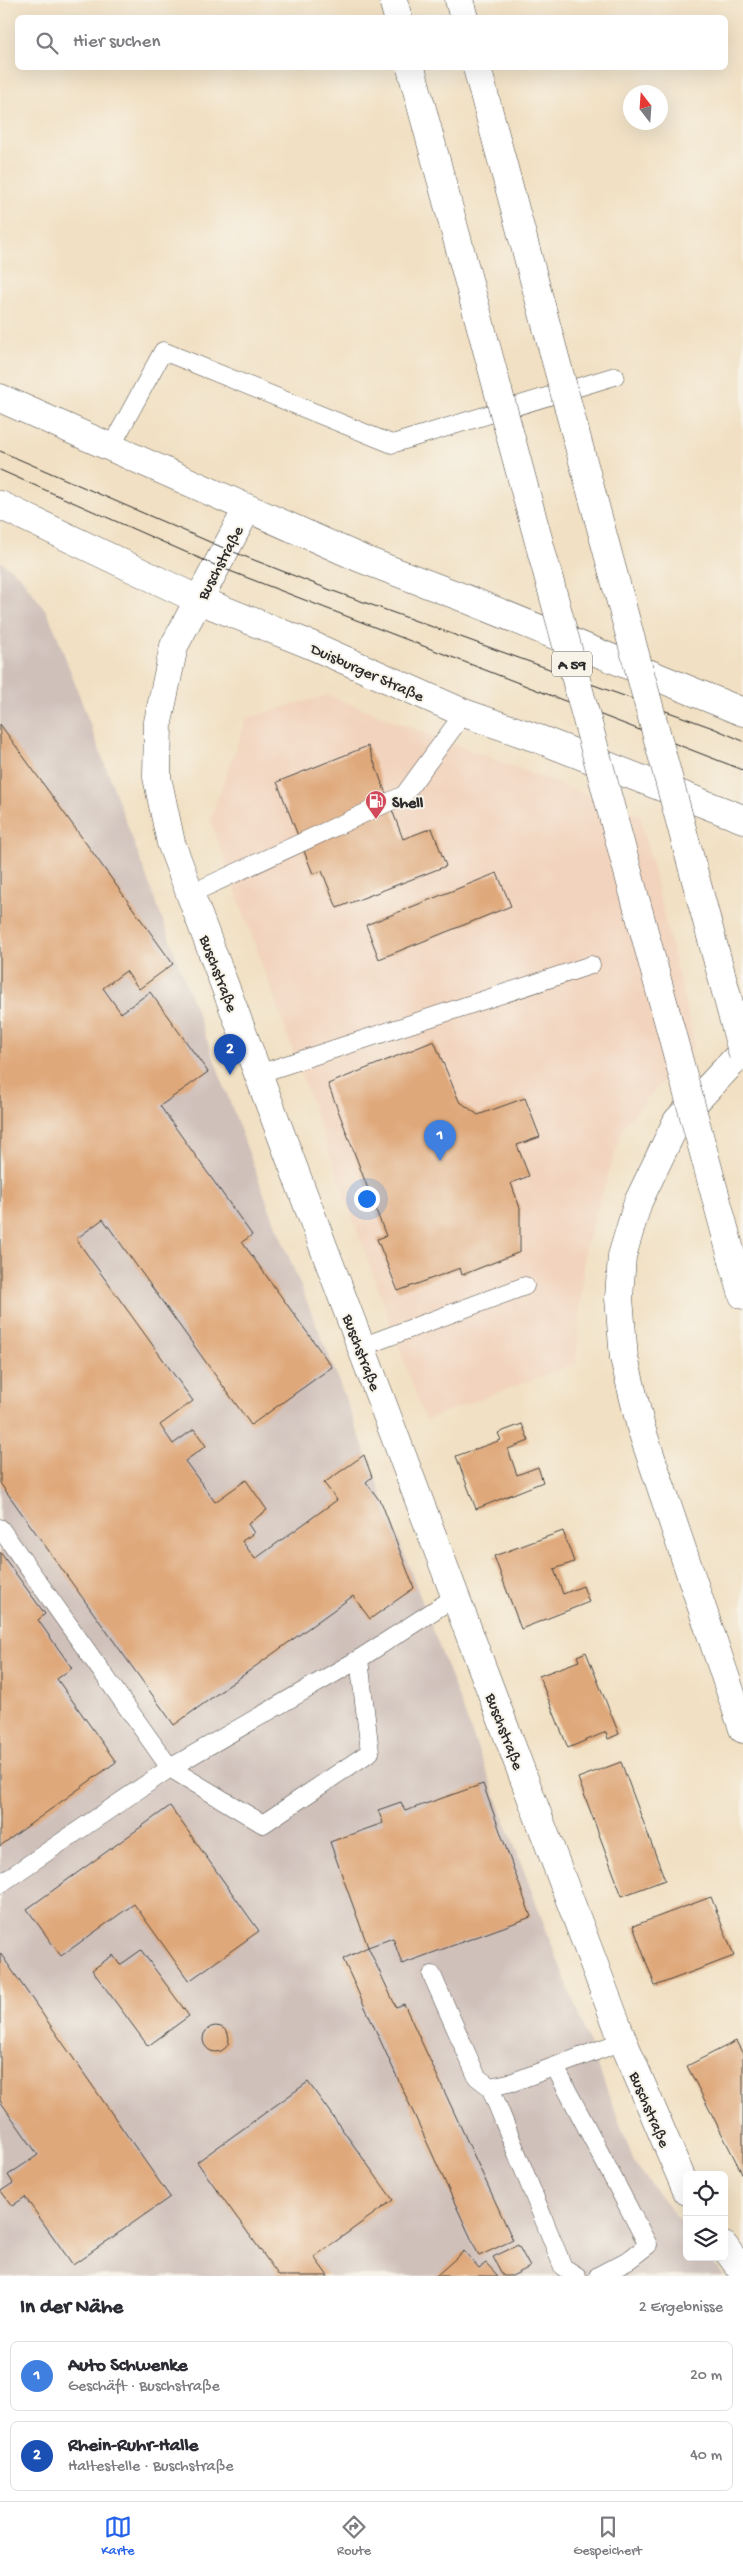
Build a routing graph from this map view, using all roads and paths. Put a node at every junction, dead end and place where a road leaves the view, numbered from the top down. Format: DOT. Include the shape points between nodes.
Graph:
graph roads {
  1 [pos="393,0"];
  2 [pos="459,0"];
  3 [pos="397,15"];
  4 [pos="463,15"];
  5 [pos="412,70"];
  6 [pos="478,70"];
  7 [pos="615,376"];
  8 [pos="0,398"];
  9 [pos="111,447"];
  10 [pos="0,505"];
  11 [pos="247,509"];
  12 [pos="199,600"];
  13 [pos="743,712"];
  14 [pos="464,713"];
  15 [pos="743,819"];
  16 [pos="190,894"];
  17 [pos="591,965"];
  18 [pos="743,1051"];
  19 [pos="743,1055"];
  20 [pos="258,1074"];
  21 [pos="525,1286"];
  22 [pos="743,1295"];
  23 [pos="361,1347"];
  24 [pos="0,1528"];
  25 [pos="455,1597"];
  26 [pos="359,1659"];
  27 [pos="743,1729"];
  28 [pos="170,1768"];
  29 [pos="0,1884"];
  30 [pos="432,1976"];
  31 [pos="623,2041"];
  32 [pos="555,2067"];
  33 [pos="490,2087"];
  34 [pos="683,2183"];
  35 [pos="728,2251"];
  36 [pos="743,2272"];
  37 [pos="577,2276"];
  38 [pos="598,2276"];
  1 -- 3 [label="main road"];
  2 -- 4 [label="main road"];
  5 -- 22 [label="main road, A 59, bridge"];
  6 -- 19 [label="main road, bridge"];
  7 -- 9 [label="lane" via="392,444 163,351"];
  8 -- 9 [label="main road"];
  9 -- 11 [label="main road"];
  10 -- 12 [label="main road, Duisburger Straße"];
  11 -- 12 [label="main road, Buschstraße"];
  11 -- 13 [label="main road" via="362,559"];
  12 -- 14 [label="main road, Duisburger Straße" via="311,645"];
  12 -- 16 [label="main road, Buschstraße" via="174,646 158,722 157,777 171,843"];
  14 -- 15 [label="main road, Duisburger Straße"];
  14 -- 16 [label="lane" via="404,795"];
  16 -- 20 [label="main road, Buschstraße"];
  17 -- 20 [label="lane"];
  18 -- 27 [label="main road" via="677,1121 638,1202 622,1256 619,1298 624,1358 640,1428"];
  20 -- 23 [label="main road, Buschstraße"];
  21 -- 23 [label="lane"];
  23 -- 25 [label="main road, Buschstraße"];
  24 -- 28 [label="lane"];
  25 -- 26 [label="lane"];
  25 -- 31 [label="main road, Buschstraße"];
  26 -- 28 [label="lane"];
  26 -- 28 [label="lane" via="370,1752 262,1824"];
  28 -- 29 [label="lane"];
  30 -- 33 [label="lane" via="477,2077"];
  31 -- 32 [label="lane"];
  31 -- 34 [label="main road, Buschstraße"];
  32 -- 33 [label="lane"];
  32 -- 38 [label="lane" via="648,2245"];
  33 -- 37 [label="lane" via="563,2267"];
  35 -- 36 [label="main road"];
}
